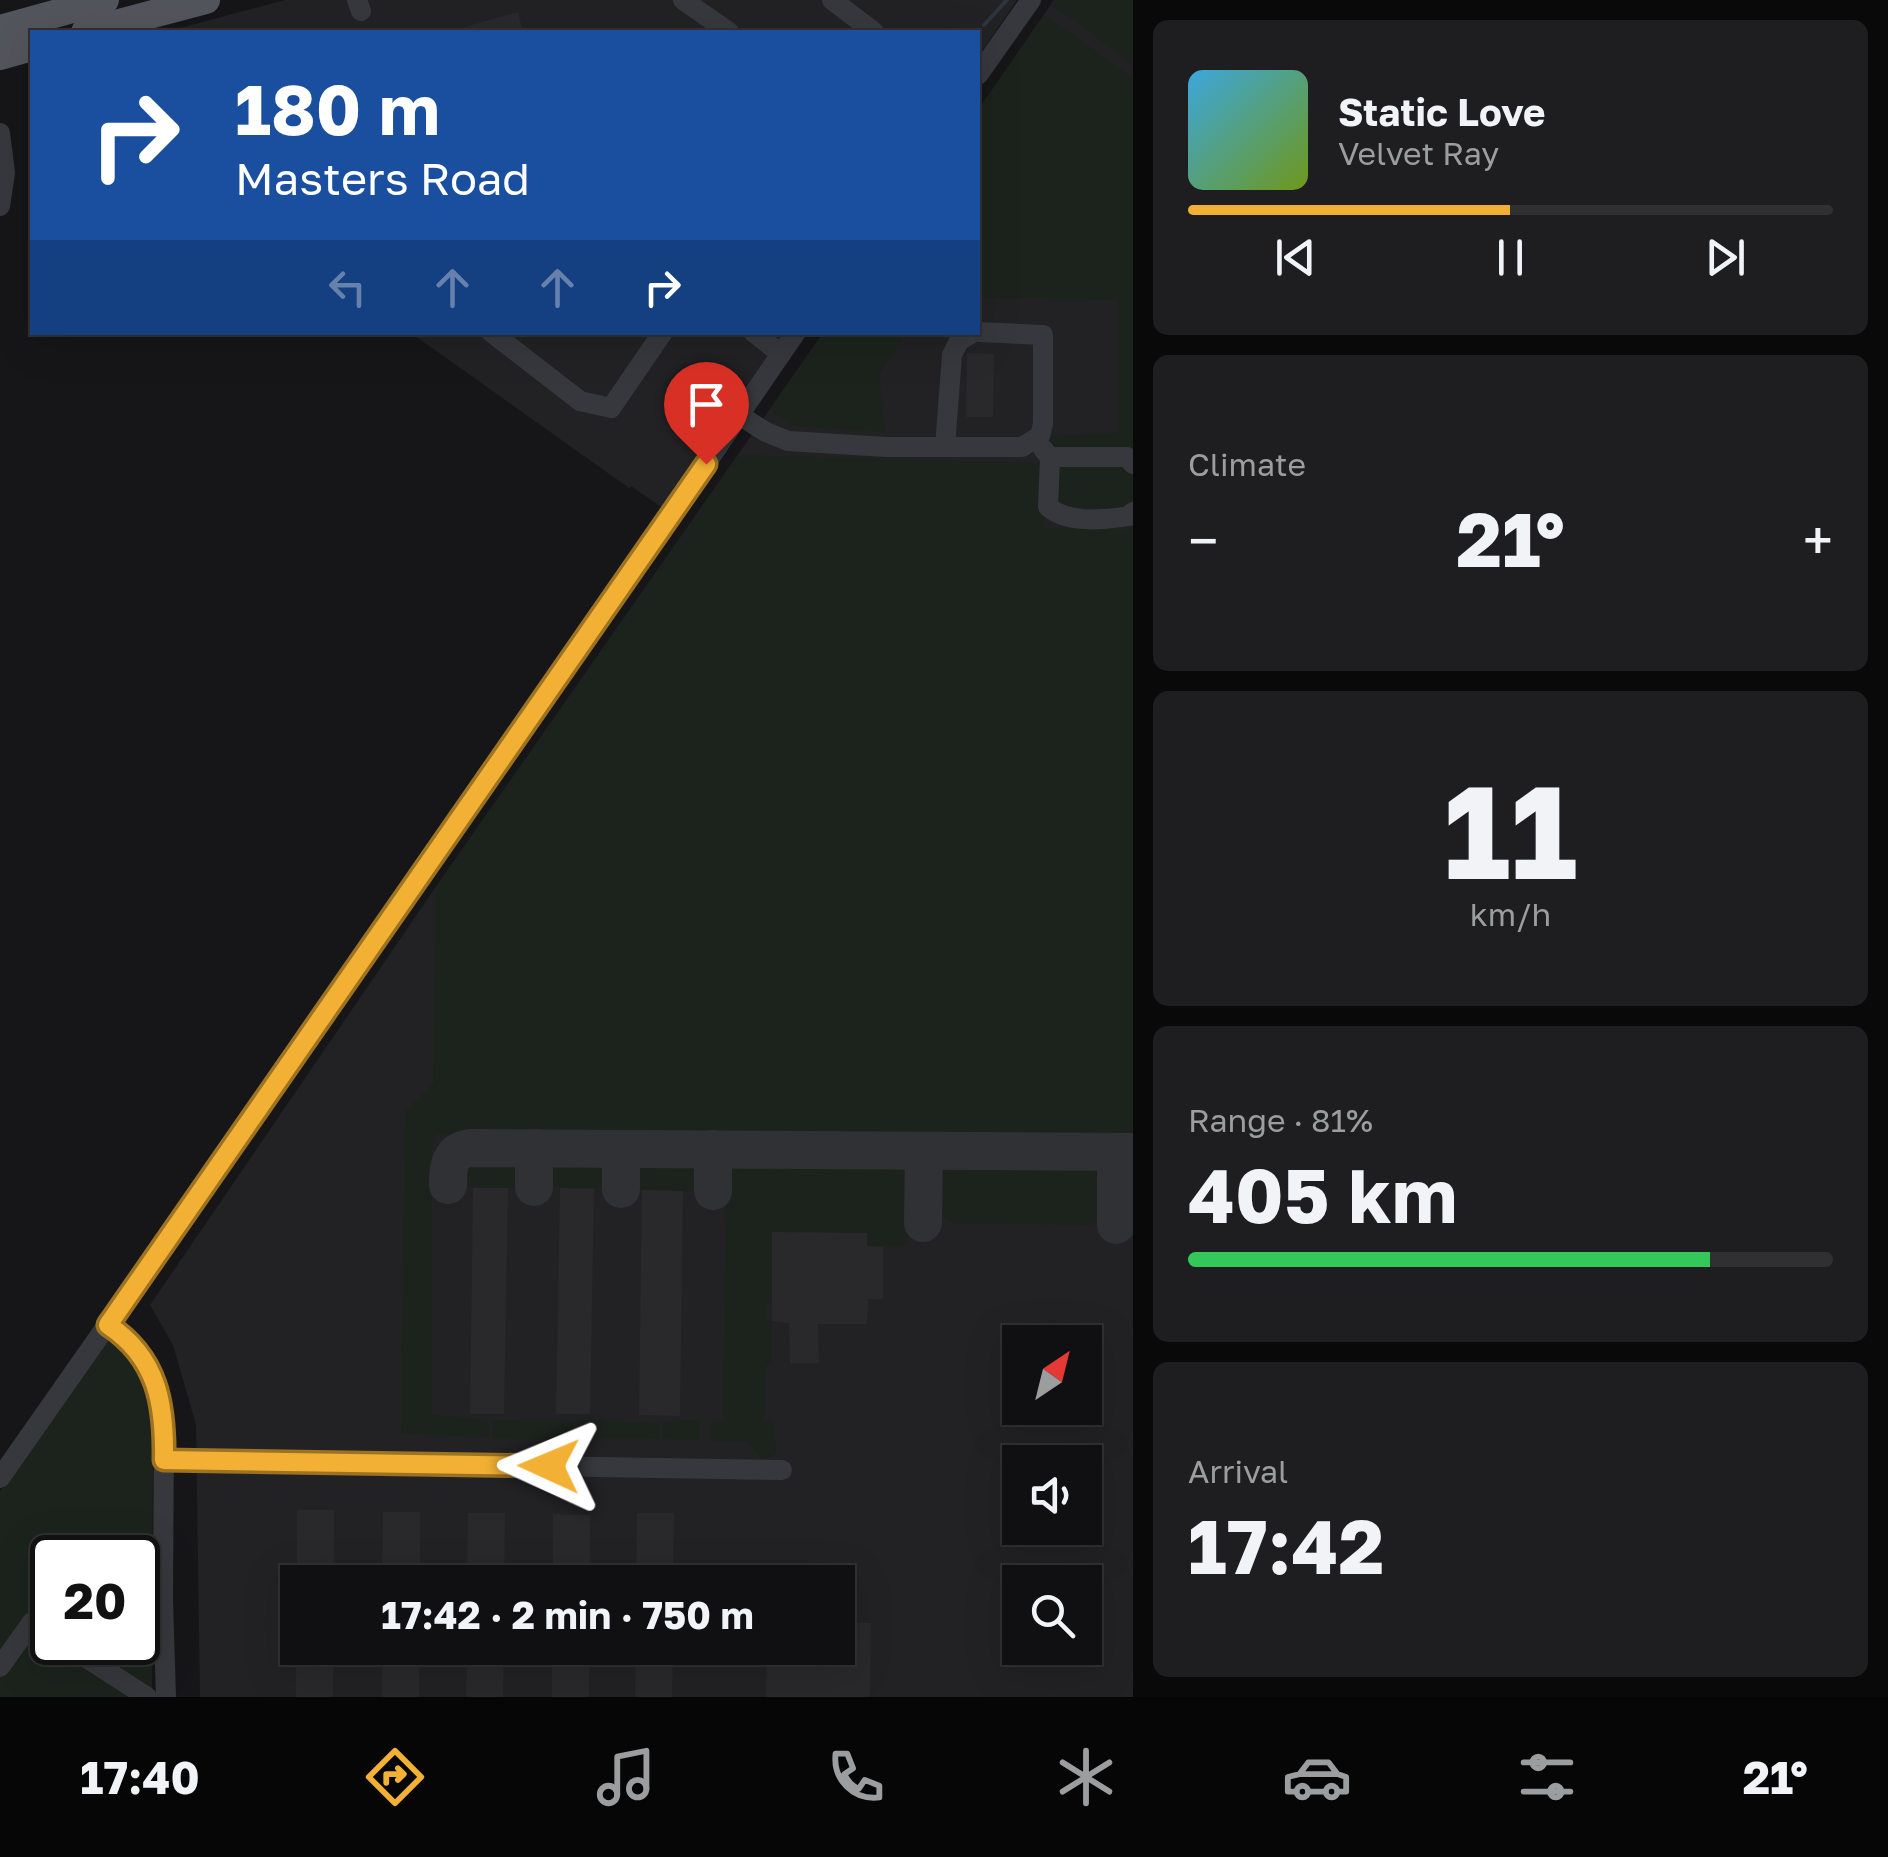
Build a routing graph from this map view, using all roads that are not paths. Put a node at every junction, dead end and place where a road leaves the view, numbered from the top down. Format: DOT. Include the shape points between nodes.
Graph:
graph roads {
  1 [pos="106,0"];
  2 [pos="206,0"];
  3 [pos="683,0"];
  4 [pos="832,0"];
  5 [pos="1031,0"];
  6 [pos="0,28"];
  7 [pos="93,30"];
  8 [pos="726,30"];
  9 [pos="871,30"];
  10 [pos="30,48"];
  11 [pos="0,56"];
  12 [pos="980,72"];
  13 [pos="0,133"];
  14 [pos="0,206"];
  15 [pos="980,332"];
  16 [pos="496,335"];
  17 [pos="661,335"];
  18 [pos="758,335"];
  19 [pos="794,335"];
  20 [pos="970,335"];
  21 [pos="781,354"];
  22 [pos="740,414"];
  23 [pos="1034,440"];
  24 [pos="946,447"];
  25 [pos="1050,456"];
  26 [pos="1133,464"];
  27 [pos="1133,512"];
  28 [pos="108,1325"];
  29 [pos="164,1460"];
  30 [pos="782,1470"];
  31 [pos="0,1478"];
  32 [pos="30,1625"];
  33 [pos="98,1665"];
  34 [pos="0,1667"];
  35 [pos="147,1697"];
  36 [pos="166,1697"];
  1 -- 6 [label="main road"];
  2 -- 7 [label="main road"];
  3 -- 8 [label="street"];
  4 -- 9 [label="street"];
  5 -- 12 [label="street"];
  10 -- 11 [label="main road"];
  13 -- 14 [label="street"];
  15 -- 23 [label="street" via="1043,336 1043,424"];
  16 -- 17 [label="street" via="580,401 611,408"];
  18 -- 21 [label="street"];
  19 -- 21 [label="street"];
  20 -- 24 [label="street" via="952,355"];
  21 -- 22 [label="street"];
  22 -- 24 [label="street" via="788,441"];
  22 -- 28 [label="street"];
  23 -- 24 [label="street" via="1022,447"];
  23 -- 25 [label="street"];
  25 -- 26 [label="street" via="1127,457"];
  25 -- 27 [label="street" via="1048,507 1060,516 1109,520"];
  28 -- 29 [label="street" via="134,1345 157,1383"];
  28 -- 31 [label="street"];
  29 -- 30 [label="street"];
  29 -- 36 [label="street"];
  32 -- 34 [label="street"];
  33 -- 35 [label="street"];
}
